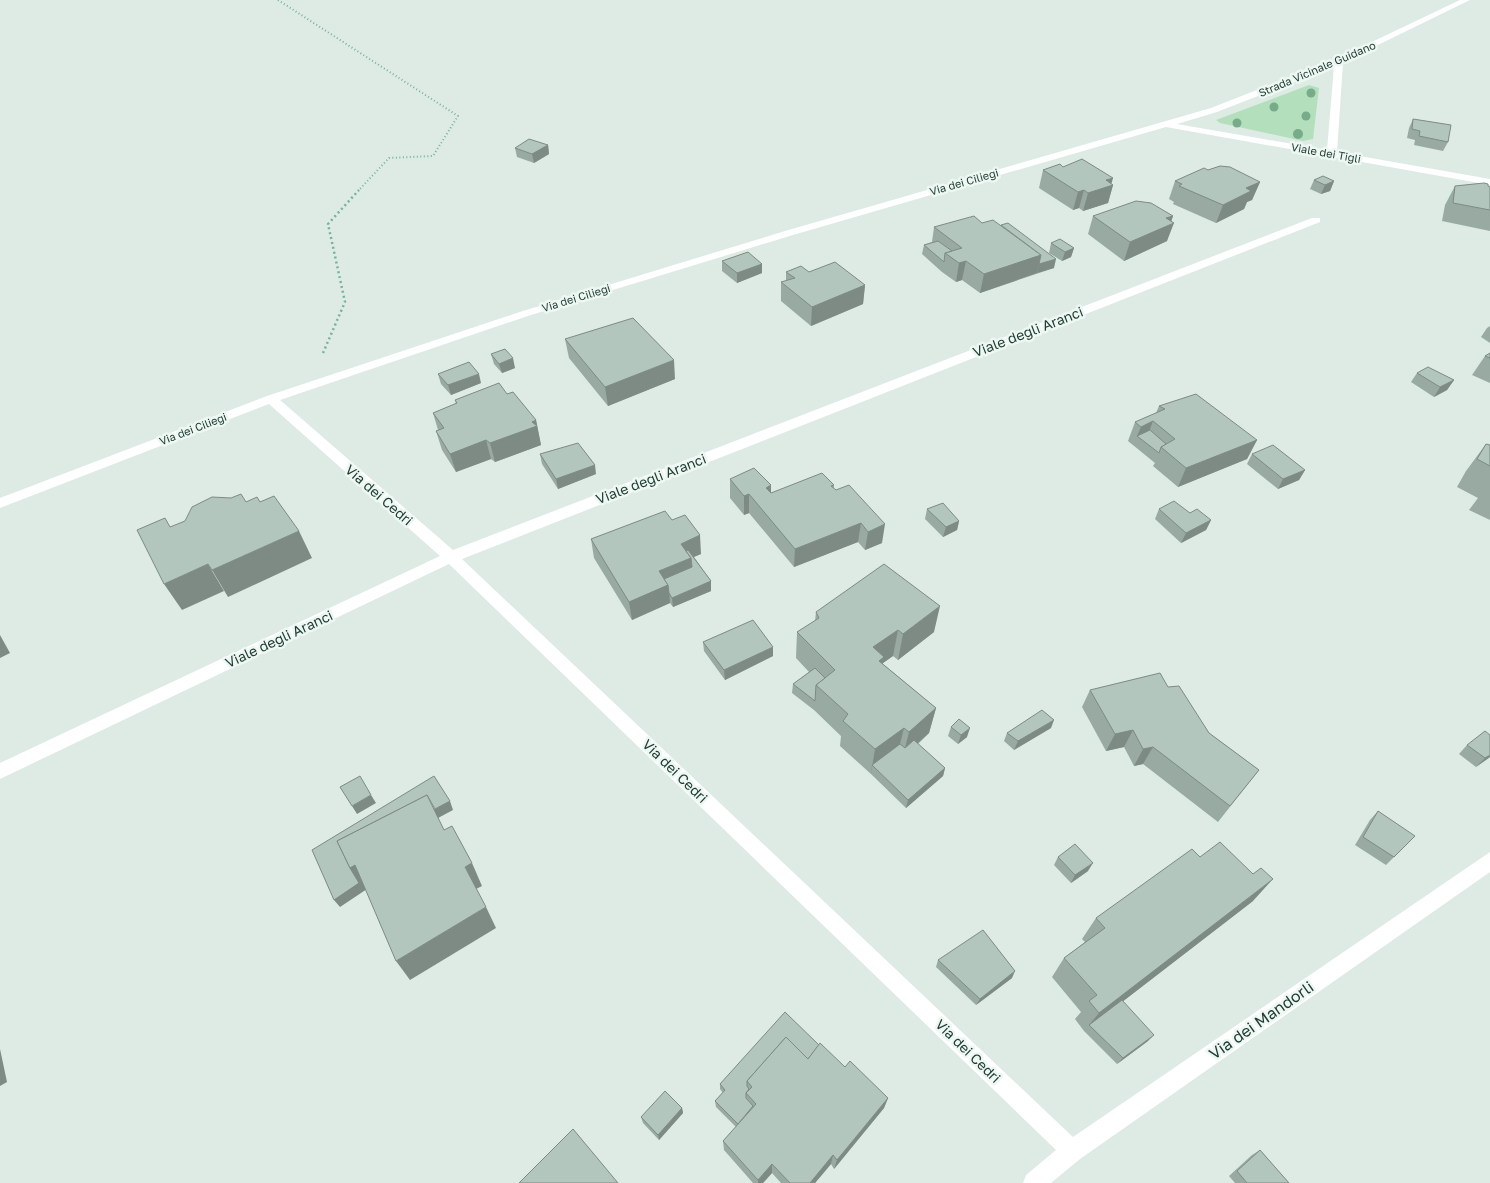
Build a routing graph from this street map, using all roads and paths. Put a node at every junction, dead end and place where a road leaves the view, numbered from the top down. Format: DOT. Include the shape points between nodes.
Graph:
graph roads {
  1 [pos="278,0"];
  2 [pos="1466,0"];
  3 [pos="1339,61"];
  4 [pos="1163,124"];
  5 [pos="1332,154"];
  6 [pos="1490,182"];
  7 [pos="1316,220"];
  8 [pos="308,387"];
  9 [pos="271,399"];
  10 [pos="0,503"];
  11 [pos="451,557"];
  12 [pos="0,772"];
  13 [pos="1488,868"];
  14 [pos="1072,1151"];
  15 [pos="1034,1183"];
  1 -- 8 [label="path" via="458,116 433,156 389,158 328,224 345,302"];
  2 -- 3 [label="street, Strada Vicinale Guidano"];
  3 -- 4 [label="street, Strada Vicinale Guidano" via="1214,110"];
  3 -- 5 [label="street"];
  4 -- 5 [label="street, Viale dei Tigli"];
  4 -- 8 [label="street, Via dei Ciliegi" via="526,313"];
  5 -- 6 [label="street, Viale dei Tigli"];
  7 -- 11 [label="street, Viale degli Aranci"];
  8 -- 9 [label="street, Via dei Ciliegi"];
  9 -- 10 [label="street, Via dei Ciliegi"];
  9 -- 11 [label="street, Via dei Cedri"];
  11 -- 12 [label="street, Viale degli Aranci"];
  11 -- 14 [label="street, Via dei Cedri"];
  13 -- 14 [label="street, Via dei Mandorli"];
  14 -- 15 [label="street, Via dei Mandorli"];
}
